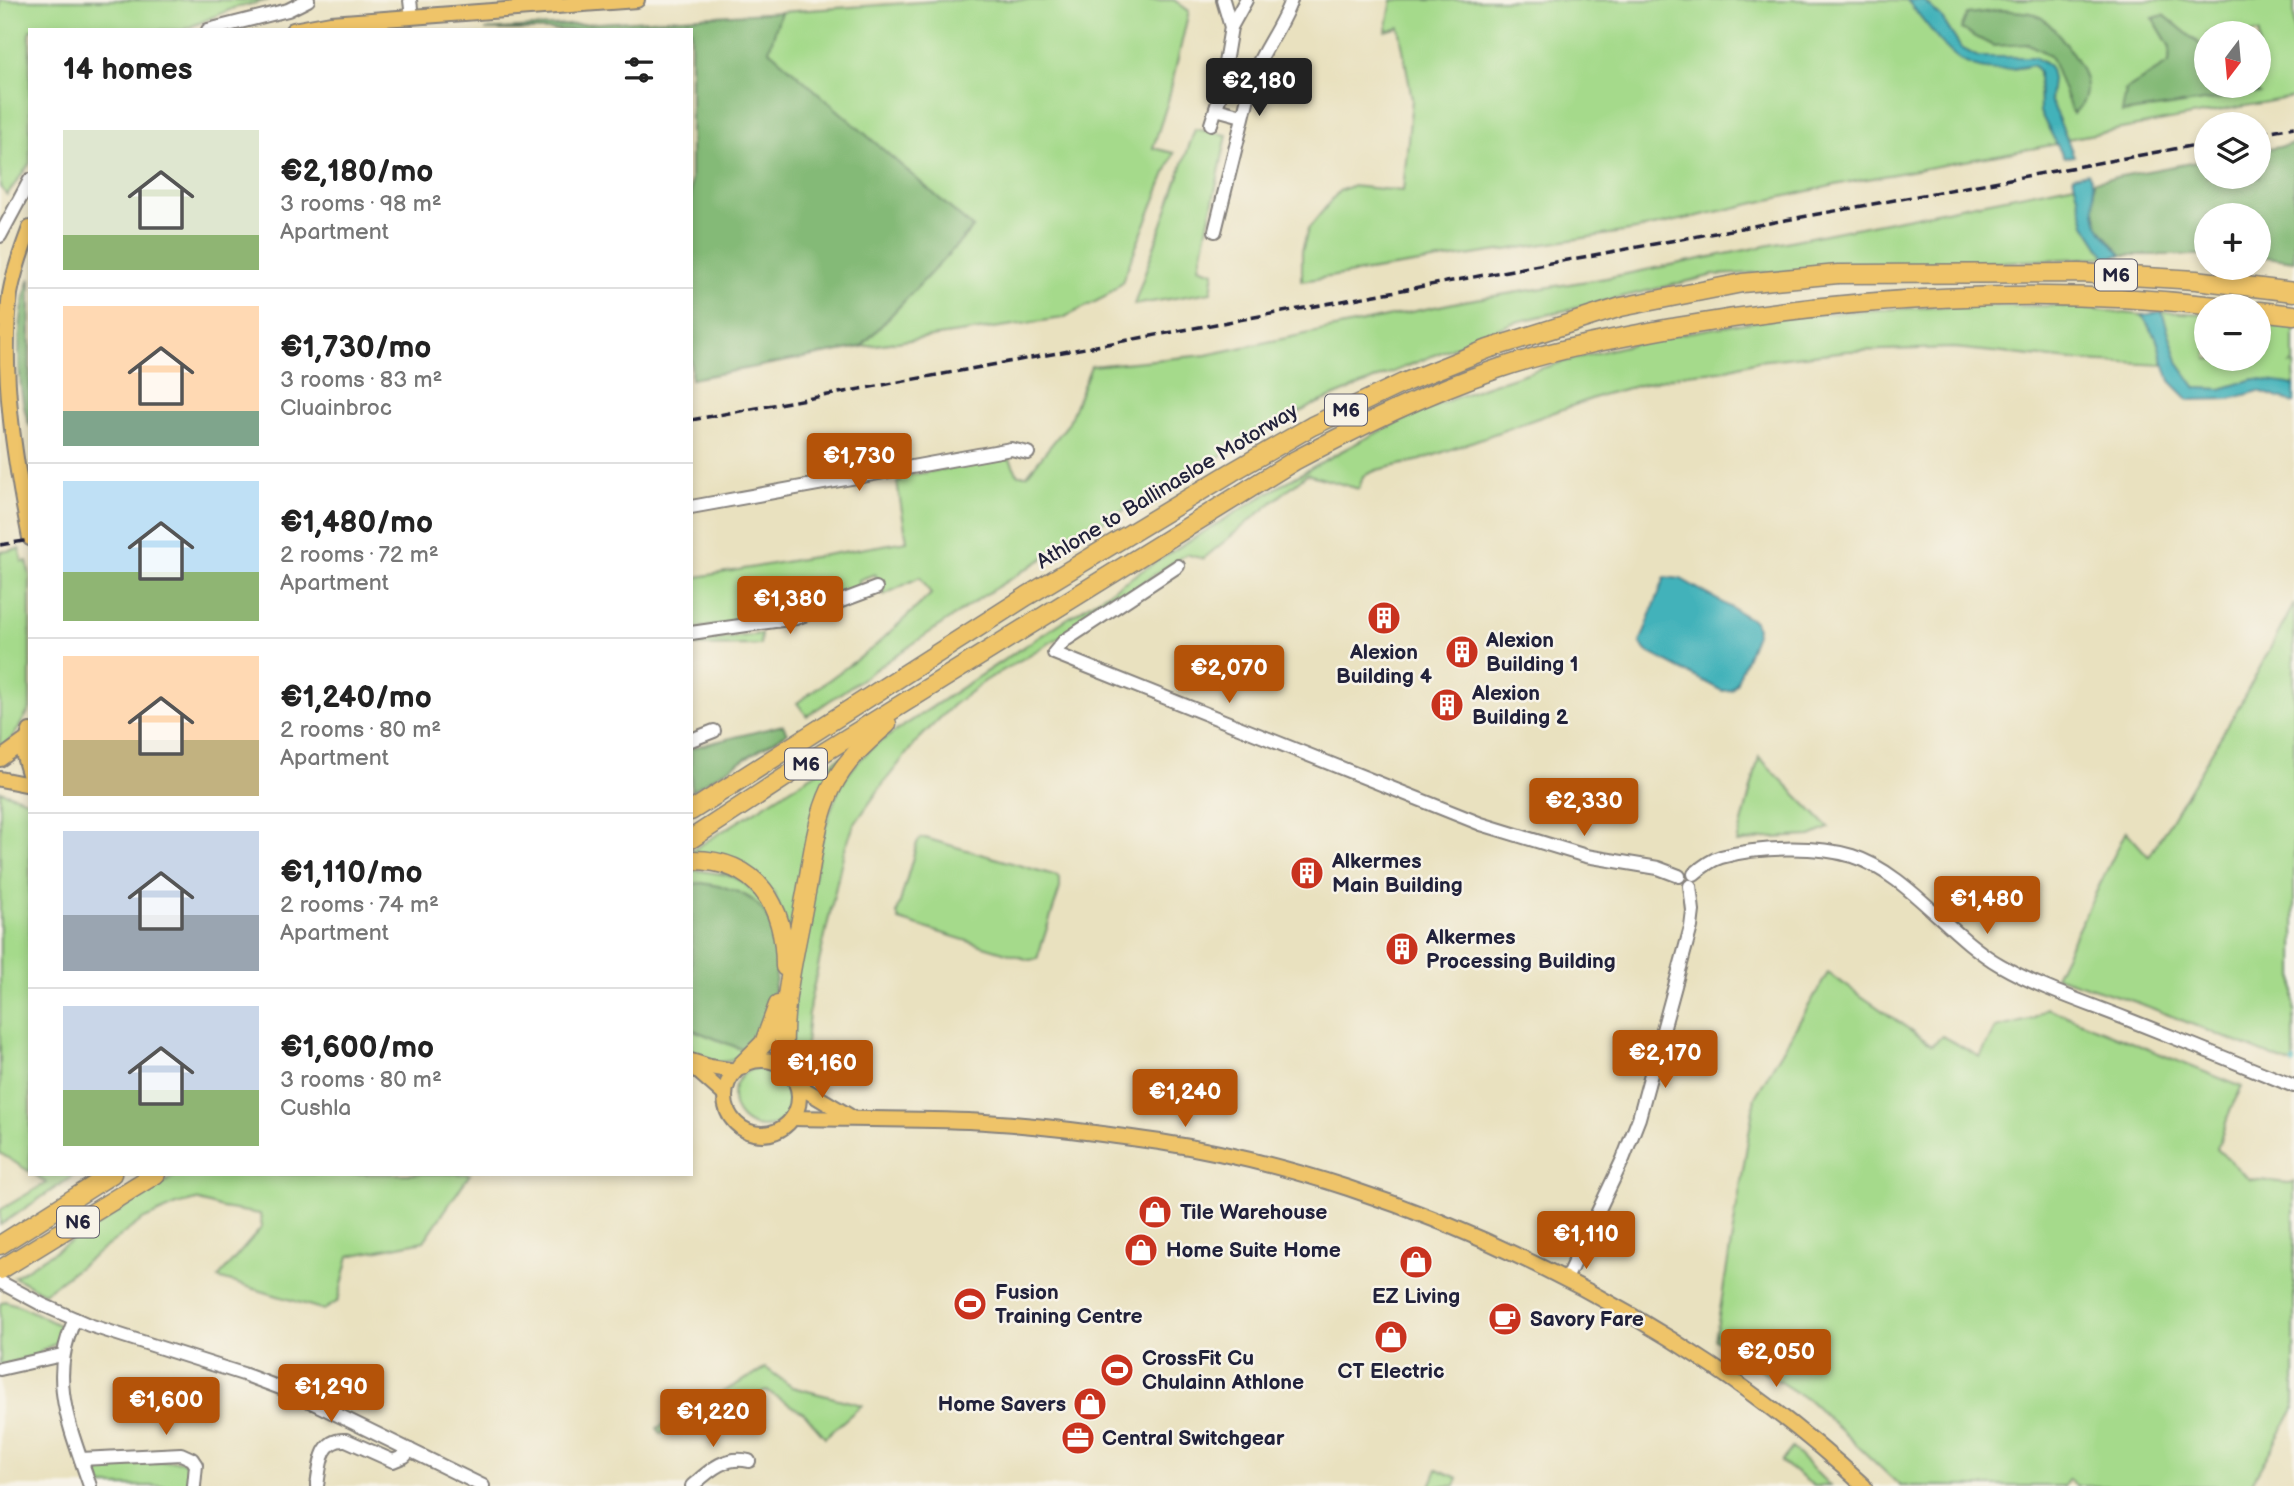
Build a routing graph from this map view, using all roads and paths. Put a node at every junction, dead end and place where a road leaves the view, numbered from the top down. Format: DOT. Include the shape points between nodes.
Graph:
graph roads {
  1 [pos="308,0"];
  2 [pos="410,0"];
  3 [pos="637,0"];
  4 [pos="1223,0"];
  5 [pos="1246,0"];
  6 [pos="1291,0"];
  7 [pos="412,17"];
  8 [pos="1231,27"];
  9 [pos="216,28"];
  10 [pos="304,28"];
  11 [pos="1216,109"];
  12 [pos="1242,116"];
  13 [pos="1211,124"];
  14 [pos="28,184"];
  15 [pos="1215,231"];
  16 [pos="28,234"];
  17 [pos="0,236"];
  18 [pos="2294,292"];
  19 [pos="2194,305"];
  20 [pos="2271,312"];
  21 [pos="2294,315"];
  22 [pos="1028,453"];
  23 [pos="693,507"];
  24 [pos="28,528"];
  25 [pos="1178,566"];
  26 [pos="876,588"];
  27 [pos="693,633"];
  28 [pos="924,692"];
  29 [pos="714,731"];
  30 [pos="27,736"];
  31 [pos="693,739"];
  32 [pos="0,760"];
  33 [pos="28,772"];
  34 [pos="0,779"];
  35 [pos="28,785"];
  36 [pos="693,810"];
  37 [pos="693,838"];
  38 [pos="693,860"];
  39 [pos="1692,880"];
  40 [pos="693,1063"];
  41 [pos="693,1065"];
  42 [pos="738,1068"];
  43 [pos="785,1068"];
  44 [pos="797,1085"];
  45 [pos="2294,1086"];
  46 [pos="725,1095"];
  47 [pos="850,1117"];
  48 [pos="793,1118"];
  49 [pos="109,1176"];
  50 [pos="153,1176"];
  51 [pos="0,1245"];
  52 [pos="0,1270"];
  53 [pos="1566,1279"];
  54 [pos="0,1282"];
  55 [pos="75,1319"];
  56 [pos="62,1355"];
  57 [pos="0,1369"];
  58 [pos="410,1450"];
  59 [pos="81,1459"];
  60 [pos="749,1461"];
  61 [pos="90,1486"];
  62 [pos="194,1486"];
  63 [pos="317,1486"];
  64 [pos="484,1486"];
  65 [pos="692,1486"];
  66 [pos="1864,1486"];
  1 -- 9 [label="street" via="288,10"];
  2 -- 7 [label="street"];
  3 -- 7 [label="main road"];
  4 -- 8 [label="street"];
  5 -- 8 [label="street"];
  6 -- 12 [label="street" via="1261,56"];
  7 -- 10 [label="main road"];
  8 -- 11 [label="street"];
  11 -- 12 [label="street"];
  11 -- 13 [label="street"];
  12 -- 15 [label="street"];
  14 -- 17 [label="street"];
  16 -- 24 [label="main road" via="9,296 6,331 8,410"];
  18 -- 36 [label="highway, Athlone to Ballinasloe Motorway / M6" via="2080,273 1838,274 1742,283 1621,307 1488,349 1312,426 1232,472 1027,596"];
  19 -- 28 [label="highway, Athlone to Ballinasloe Motorway / M6" via="2003,297 1798,309 1635,335 1498,368 1384,414 1294,461"];
  20 -- 21 [label="highway"];
  22 -- 23 [label="street" via="1011,449"];
  25 -- 39 [label="street" via="1064,640 1054,653 1481,824 1586,856 1679,876 1687,870"];
  26 -- 27 [label="street" via="796,618"];
  28 -- 37 [label="highway, Athlone to Ballinasloe Motorway / M6"];
  28 -- 43 [label="highway" via="859,749 830,791 813,853 788,993 782,1042"];
  29 -- 31 [label="street"];
  30 -- 32 [label="main road"];
  30 -- 33 [label="main road" via="24,761"];
  34 -- 35 [label="main road"];
  38 -- 42 [label="highway" via="733,866 751,876 765,890 781,924 785,967 774,1021 764,1043"];
  39 -- 45 [label="street" via="1713,860 1747,853 1814,849 1859,859 1900,884 2000,965"];
  39 -- 53 [label="street" via="1691,927 1639,1118"];
  40 -- 42 [label="main road"];
  41 -- 46 [label="main road"];
  42 -- 43 [label="main road" via="764,1060"];
  42 -- 46 [label="main road"];
  43 -- 44 [label="main road"];
  44 -- 47 [label="main road"];
  44 -- 48 [label="main road" via="799,1098"];
  46 -- 48 [label="main road" via="729,1115 752,1132 780,1129"];
  47 -- 48 [label="main road"];
  47 -- 53 [label="main road" via="1031,1126 1208,1151 1384,1200"];
  49 -- 51 [label="highway, N6"];
  50 -- 52 [label="highway, N6"];
  53 -- 66 [label="main road" via="1686,1349 1757,1397"];
  54 -- 55 [label="street"];
  55 -- 56 [label="street"];
  55 -- 58 [label="street" via="273,1384"];
  56 -- 57 [label="street"];
  56 -- 59 [label="street" via="61,1388"];
  58 -- 63 [label="street" via="393,1461 339,1439 323,1451"];
  58 -- 64 [label="street"];
  59 -- 61 [label="street"];
  59 -- 62 [label="street" via="181,1454 196,1465"];
  60 -- 65 [label="street" via="722,1463"];
}
